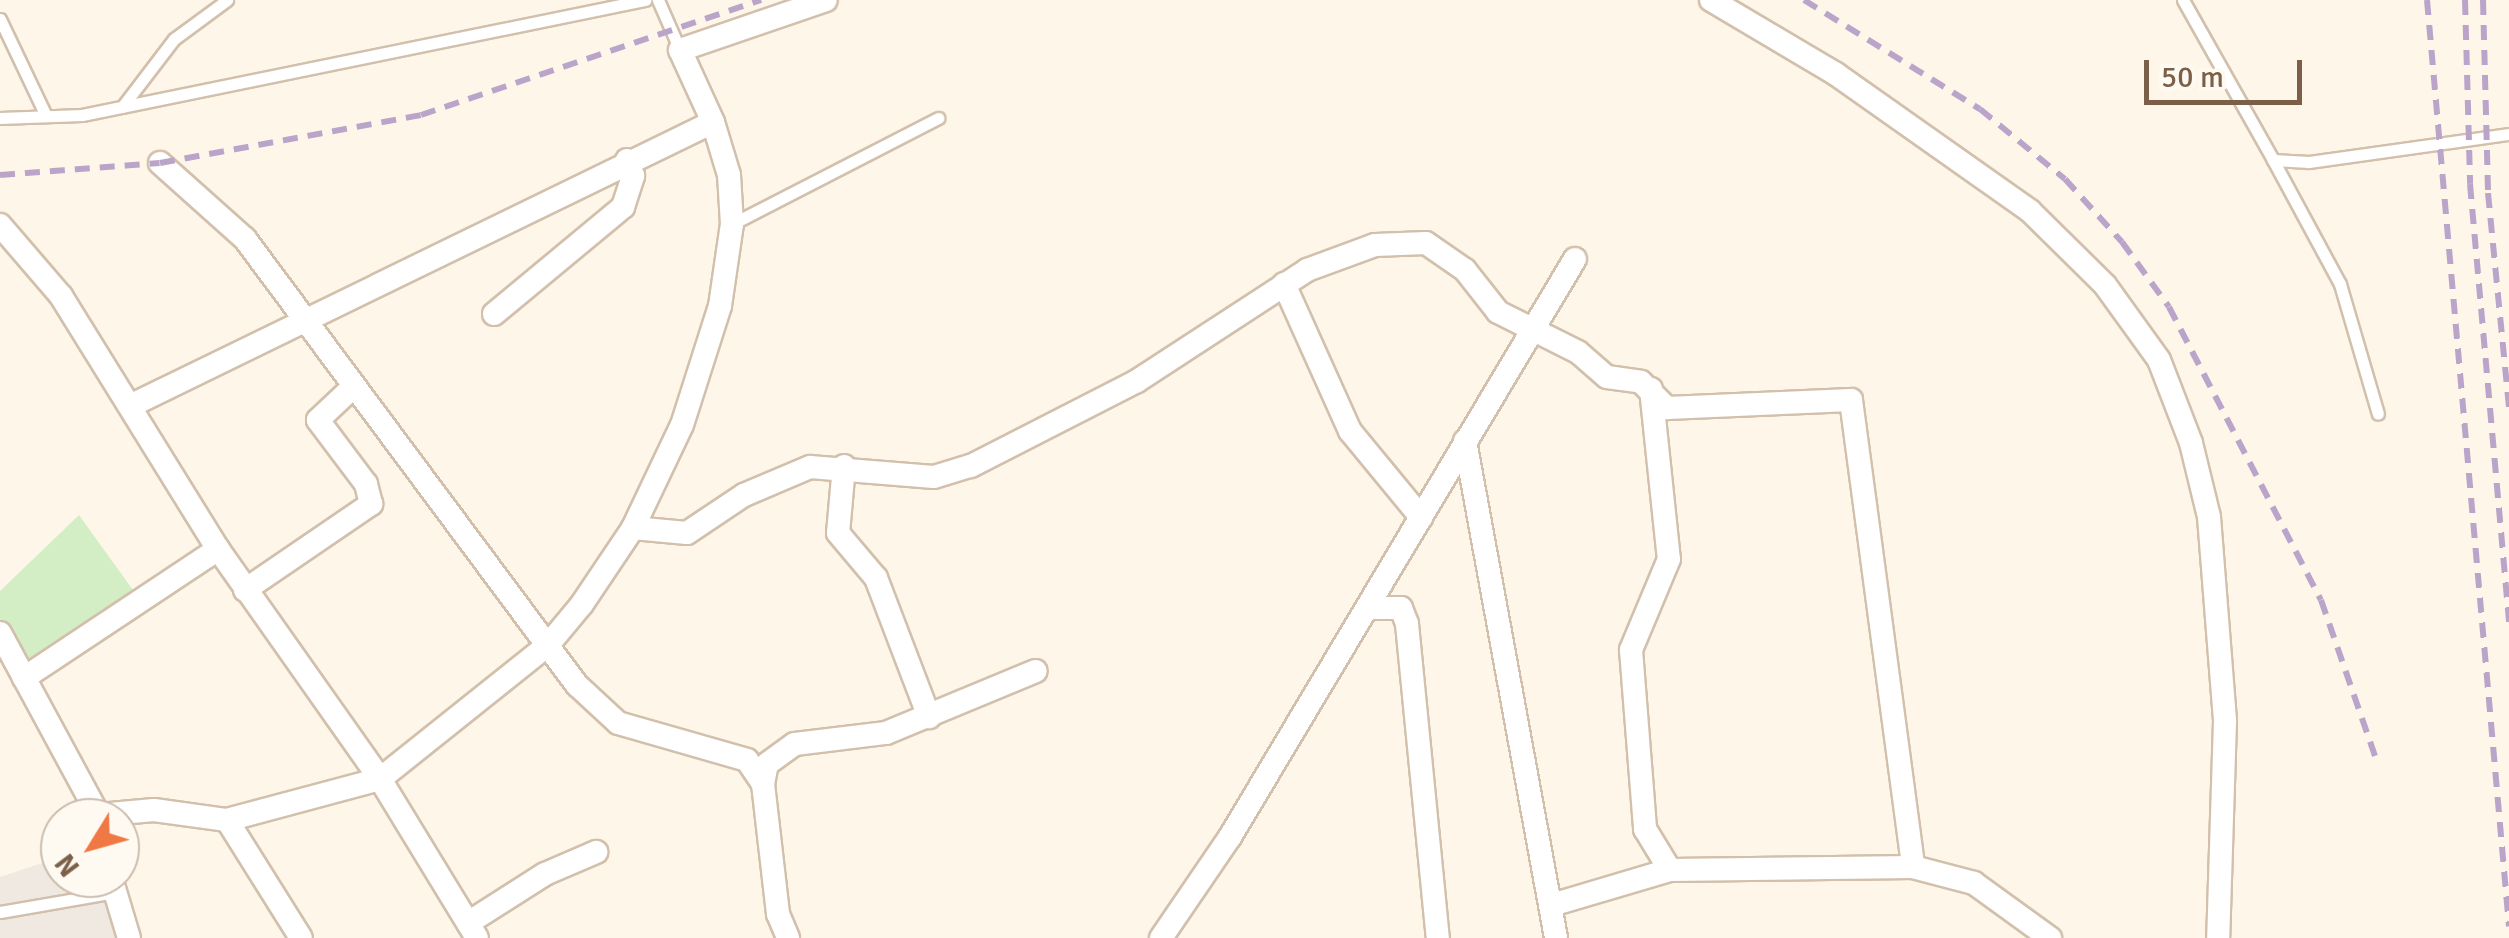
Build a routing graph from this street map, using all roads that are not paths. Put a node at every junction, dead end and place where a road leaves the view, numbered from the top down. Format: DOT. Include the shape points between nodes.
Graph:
graph roads {
  1 [pos="227,0"];
  2 [pos="645,0"];
  3 [pos="658,0"];
  4 [pos="826,0"];
  5 [pos="1711,0"];
  6 [pos="2183,0"];
  7 [pos="0,20"];
  8 [pos="680,50"];
  9 [pos="122,107"];
  10 [pos="46,116"];
  11 [pos="0,118"];
  12 [pos="938,118"];
  13 [pos="714,122"];
  14 [pos="2509,134"];
  15 [pos="628,160"];
  16 [pos="2273,160"];
  17 [pos="160,163"];
  18 [pos="732,224"];
  19 [pos="0,225"];
  20 [pos="1575,259"];
  21 [pos="1284,284"];
  22 [pos="494,314"];
  23 [pos="304,323"];
  24 [pos="1533,330"];
  25 [pos="352,388"];
  26 [pos="1651,389"];
  27 [pos="132,405"];
  28 [pos="2378,414"];
  29 [pos="1465,441"];
  30 [pos="844,466"];
  31 [pos="1421,516"];
  32 [pos="633,528"];
  33 [pos="218,549"];
  34 [pos="245,590"];
  35 [pos="1368,608"];
  36 [pos="0,633"];
  37 [pos="548,645"];
  38 [pos="1036,671"];
  39 [pos="14,672"];
  40 [pos="929,716"];
  41 [pos="380,779"];
  42 [pos="762,784"];
  43 [pos="88,798"];
  44 [pos="140,812"];
  45 [pos="227,820"];
  46 [pos="596,852"];
  47 [pos="1914,868"];
  48 [pos="1670,870"];
  49 [pos="59,898"];
  50 [pos="117,898"];
  51 [pos="1554,904"];
  52 [pos="0,912"];
  53 [pos="472,930"];
  54 [pos="129,938"];
  55 [pos="302,938"];
  56 [pos="788,938"];
  57 [pos="1160,938"];
  58 [pos="1438,938"];
  59 [pos="1556,938"];
  60 [pos="2050,938"];
  61 [pos="2218,938"];
  1 -- 9 [label="lane" via="174,39"];
  2 -- 9 [label="lane"];
  3 -- 8 [label="lane"];
  4 -- 8 [label="street"];
  5 -- 61 [label="street" via="1836,74 2030,211 2105,284 2159,360 2191,443 2210,535 2226,721"];
  6 -- 16 [label="lane"];
  7 -- 10 [label="lane"];
  8 -- 13 [label="street"];
  9 -- 10 [label="lane"];
  10 -- 11 [label="lane"];
  12 -- 18 [label="lane"];
  13 -- 15 [label="street"];
  13 -- 18 [label="street" via="729,175"];
  14 -- 16 [label="lane" via="2310,162"];
  15 -- 22 [label="street" via="631,191 622,207"];
  15 -- 23 [label="street"];
  16 -- 28 [label="lane" via="2340,284"];
  17 -- 23 [label="street" via="244,239"];
  18 -- 32 [label="street" via="706,361"];
  19 -- 27 [label="street" via="30,253"];
  20 -- 24 [label="street"];
  21 -- 24 [label="street" via="1374,245 1426,243 1466,270 1498,312"];
  21 -- 30 [label="street" via="1137,381 971,466 934,477"];
  21 -- 31 [label="street" via="1350,432"];
  23 -- 25 [label="street"];
  23 -- 27 [label="street"];
  24 -- 26 [label="street" via="1578,352 1607,377"];
  24 -- 29 [label="street"];
  25 -- 34 [label="street" via="318,420 366,484 372,504"];
  25 -- 37 [label="street"];
  26 -- 47 [label="street" via="1667,408 1681,411 1846,398 1854,405"];
  26 -- 48 [label="street" via="1669,559 1631,650 1645,829"];
  27 -- 33 [label="street"];
  29 -- 31 [label="street"];
  29 -- 51 [label="street" via="1532,820"];
  30 -- 32 [label="street" via="810,467 771,483 688,533"];
  30 -- 40 [label="street" via="838,533 876,578"];
  31 -- 35 [label="street"];
  32 -- 37 [label="street"];
  33 -- 34 [label="street"];
  33 -- 39 [label="street"];
  34 -- 41 [label="street"];
  35 -- 57 [label="street"];
  35 -- 58 [label="street" via="1400,608 1408,624"];
  36 -- 39 [label="street"];
  37 -- 41 [label="street"];
  37 -- 42 [label="street" via="576,685 618,723 747,760"];
  38 -- 40 [label="street"];
  39 -- 43 [label="street"];
  40 -- 42 [label="street" via="886,733 795,744 767,764"];
  41 -- 45 [label="street"];
  41 -- 53 [label="street"];
  42 -- 56 [label="street" via="778,914"];
  44 -- 45 [label="street"];
  45 -- 55 [label="street"];
  46 -- 53 [label="street" via="545,874"];
  47 -- 48 [label="street"];
  47 -- 60 [label="street" via="1974,884"];
  48 -- 51 [label="street"];
  49 -- 52 [label="lane"];
  50 -- 54 [label="street"];
  51 -- 59 [label="street"];
}
